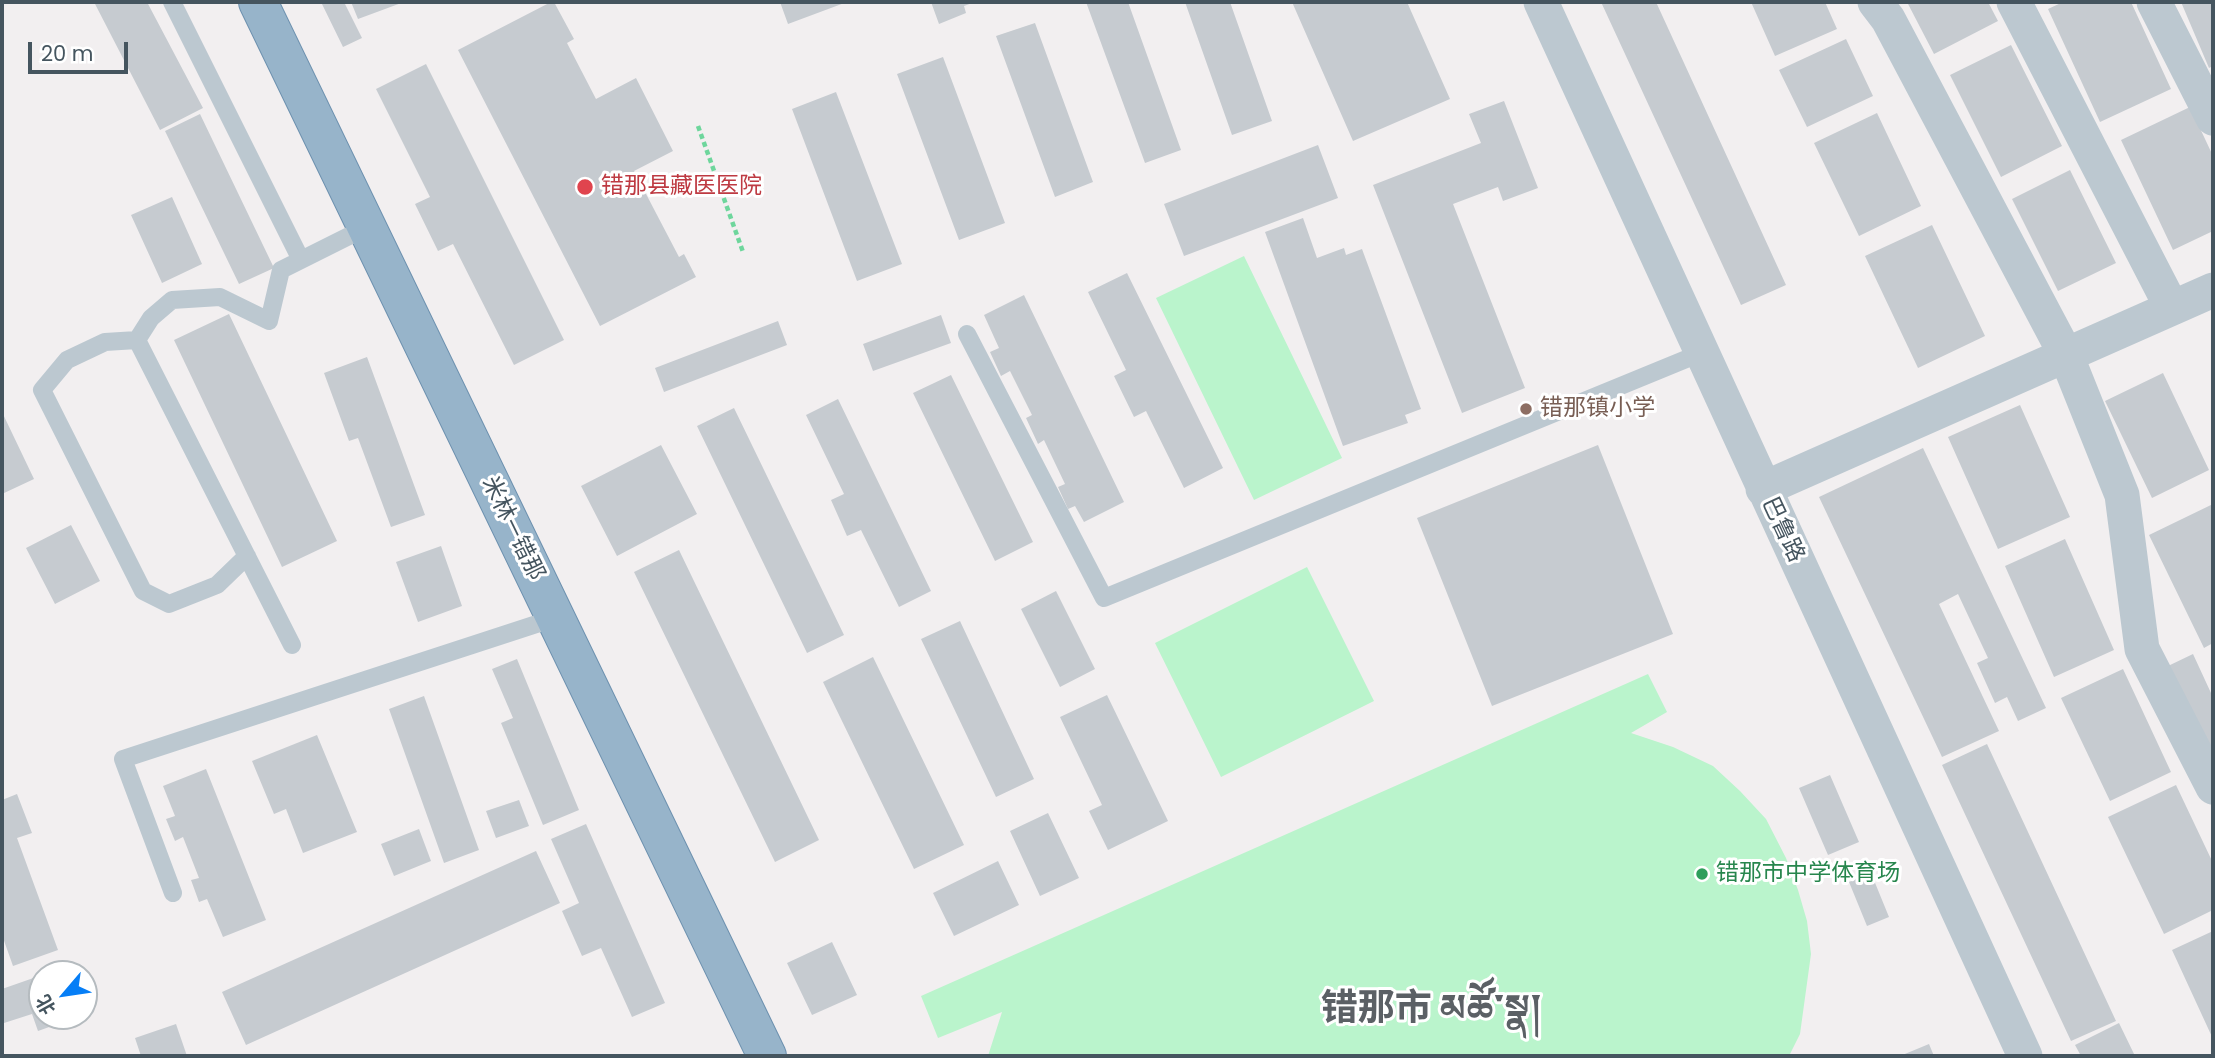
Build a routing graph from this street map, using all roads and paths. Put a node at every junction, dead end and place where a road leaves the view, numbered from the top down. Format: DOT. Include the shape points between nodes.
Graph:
graph roads {
  1 [pos="172,2"];
  2 [pos="258,2"];
  3 [pos="1541,2"];
  4 [pos="1875,2"];
  5 [pos="2014,2"];
  6 [pos="2154,2"];
  7 [pos="2213,118"];
  8 [pos="698,126"];
  9 [pos="367,228"];
  10 [pos="743,251"];
  11 [pos="301,260"];
  12 [pos="2213,290"];
  13 [pos="2172,308"];
  14 [pos="967,334"];
  15 [pos="138,340"];
  16 [pos="1701,353"];
  17 [pos="2066,355"];
  18 [pos="1763,489"];
  19 [pos="247,556"];
  20 [pos="555,618"];
  21 [pos="292,645"];
  22 [pos="2213,787"];
  23 [pos="173,893"];
  24 [pos="766,1056"];
  25 [pos="2025,1056"];
  1 -- 11 [label="lane"];
  2 -- 9 [label="highway, 米林—错那"];
  3 -- 16 [label="street, 巴鲁路"];
  4 -- 17 [label="street"];
  5 -- 13 [label="street"];
  6 -- 7 [label="street"];
  8 -- 10 [label="path"];
  9 -- 11 [label="lane"];
  9 -- 20 [label="highway, 米林—错那"];
  11 -- 15 [label="lane" via="281,270 269,321 220,298 172,300 151,318"];
  12 -- 13 [label="street"];
  13 -- 17 [label="street"];
  14 -- 16 [label="lane" via="1104,598"];
  15 -- 19 [label="lane"];
  15 -- 19 [label="lane" via="105,342 67,360 42,390 143,591 169,604 217,585"];
  16 -- 18 [label="street, 巴鲁路"];
  17 -- 18 [label="street"];
  17 -- 22 [label="street" via="2122,495 2141,649"];
  18 -- 25 [label="street, 巴鲁路"];
  19 -- 21 [label="lane"];
  20 -- 23 [label="lane" via="122,759"];
  20 -- 24 [label="highway, 米林—错那"];
}
